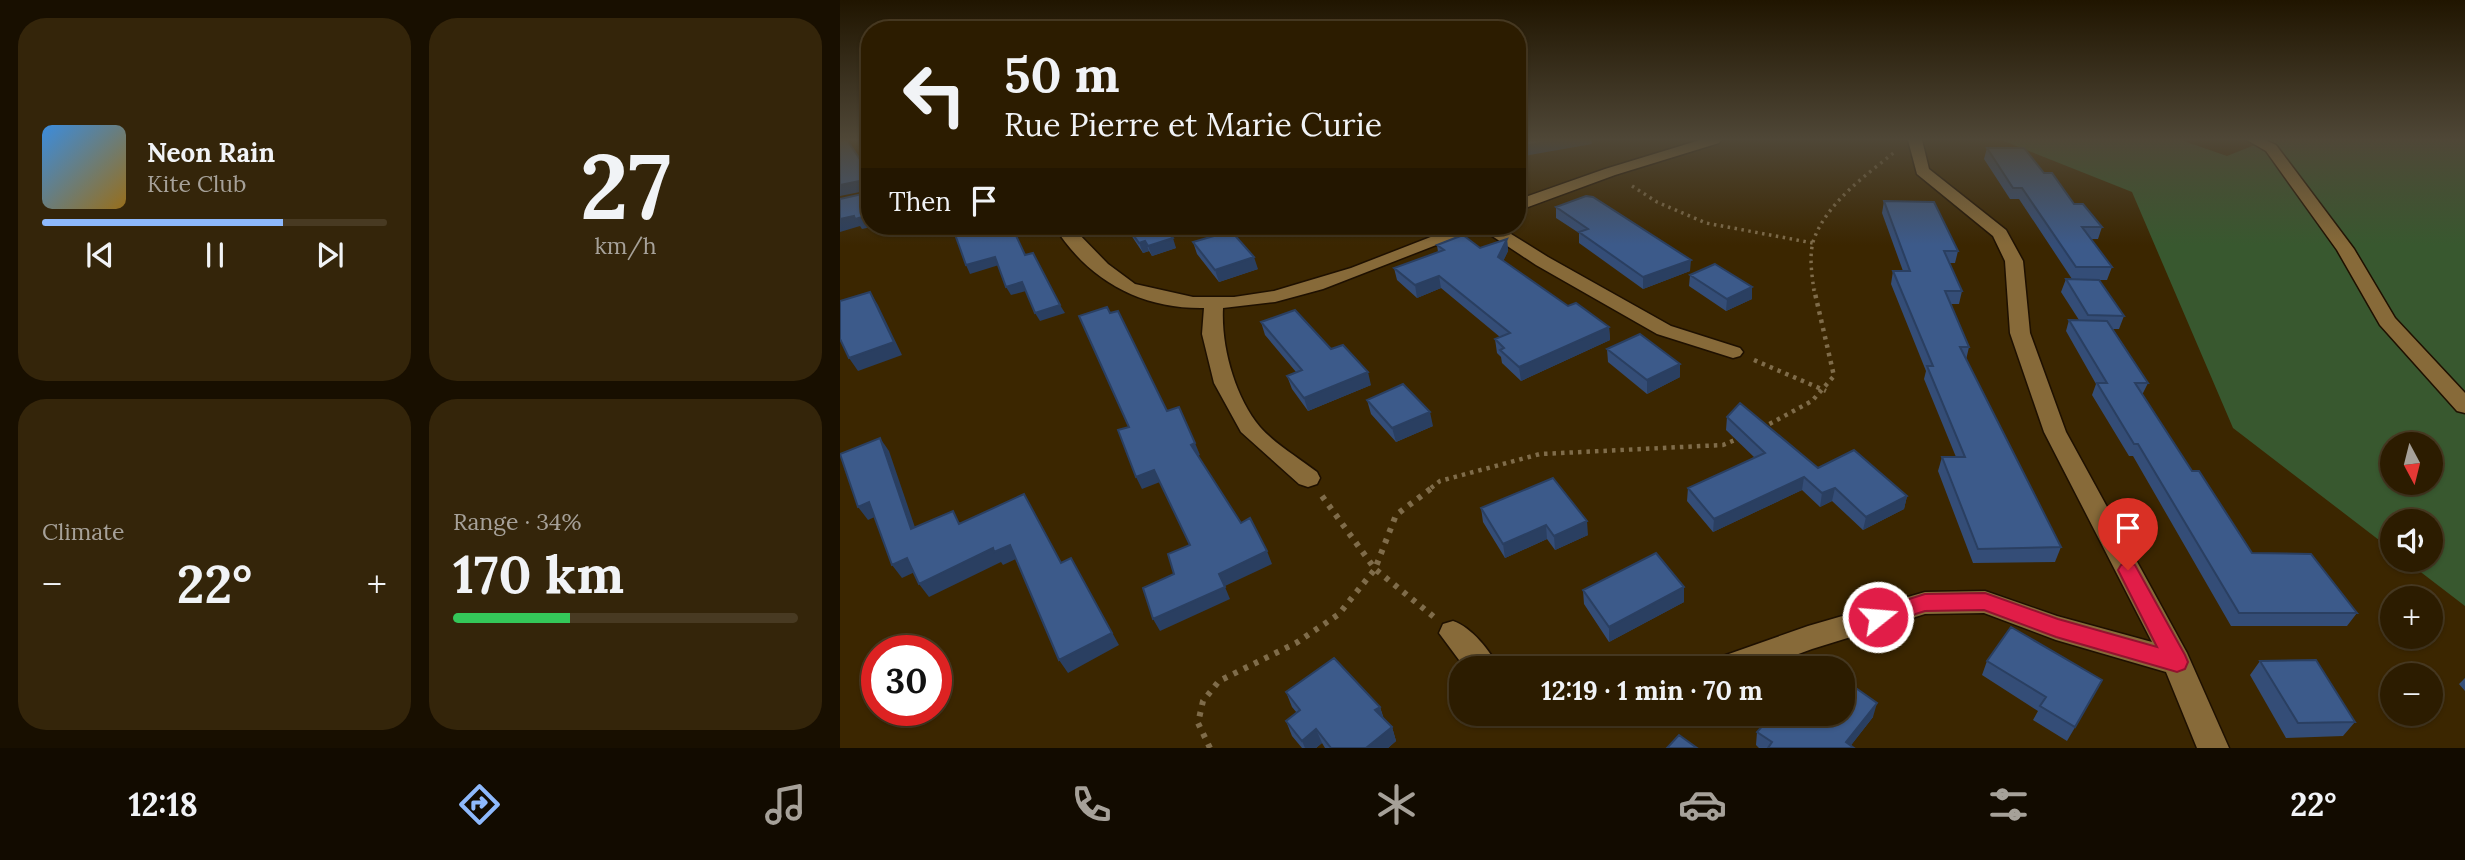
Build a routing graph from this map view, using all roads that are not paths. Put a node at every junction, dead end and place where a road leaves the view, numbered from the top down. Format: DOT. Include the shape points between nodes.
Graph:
graph roads {
  1 [pos="1602,175"];
  2 [pos="1927,175"];
  3 [pos="2291,175"];
  4 [pos="1526,203"];
  5 [pos="1069,235"];
  6 [pos="1449,235"];
  7 [pos="1501,235"];
  8 [pos="1214,305"];
  9 [pos="1734,352"];
  10 [pos="2465,406"];
  11 [pos="1308,478"];
  12 [pos="1453,633"];
  13 [pos="1473,656"];
  14 [pos="1759,656"];
  15 [pos="2177,662"];
  16 [pos="2213,748"];
  1 -- 4 [label="street"];
  2 -- 15 [label="street" via="2000,234 2014,261 2020,333 2055,432"];
  3 -- 10 [label="street" via="2345,249 2387,321"];
  5 -- 8 [label="street" via="1129,288 1178,303"];
  6 -- 8 [label="street" via="1308,288"];
  7 -- 9 [label="street" via="1664,330"];
  8 -- 11 [label="street" via="1212,334 1225,383 1252,432"];
  12 -- 13 [label="street"];
  14 -- 15 [label="street" via="1925,603 1985,602 2056,628"];
  15 -- 16 [label="street"];
}
